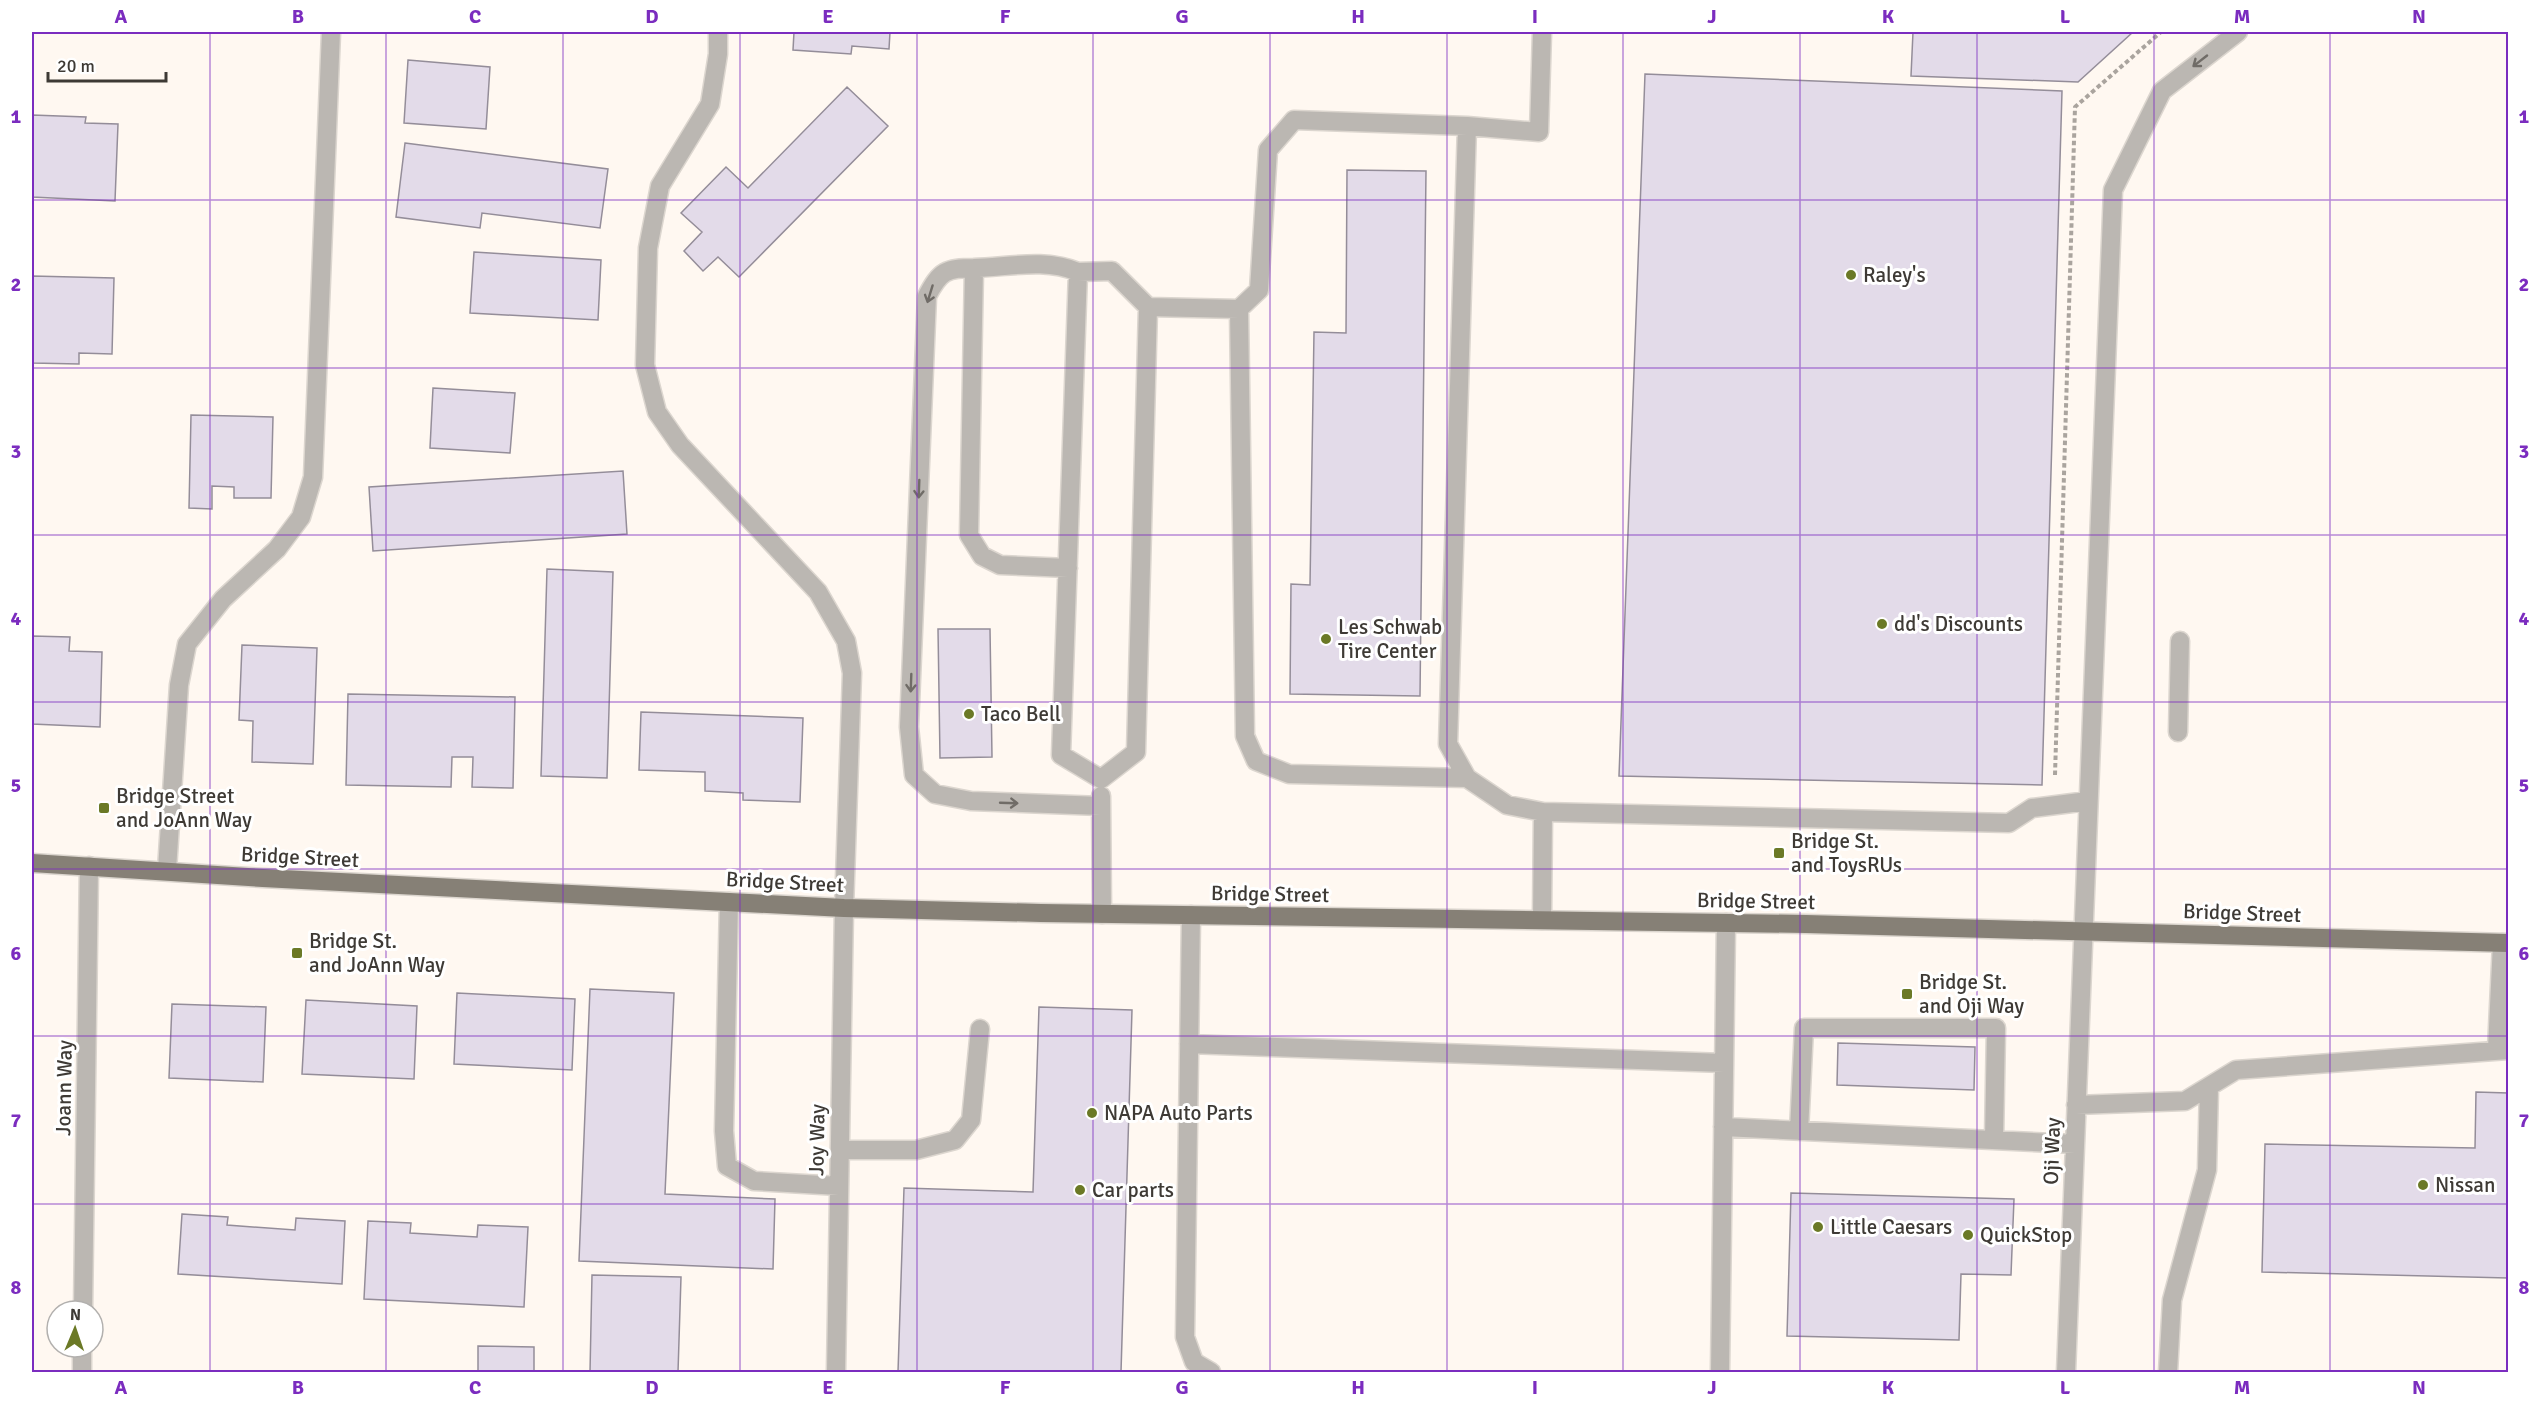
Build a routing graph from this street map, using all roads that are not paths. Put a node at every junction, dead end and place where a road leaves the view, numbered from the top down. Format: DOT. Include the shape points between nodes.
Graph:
graph roads {
  1 [pos="331,32"];
  2 [pos="718,32"];
  3 [pos="1542,32"];
  4 [pos="2238,32"];
  5 [pos="1467,126"];
  6 [pos="974,268"];
  7 [pos="1078,272"];
  8 [pos="1148,307"];
  9 [pos="1239,309"];
  10 [pos="1068,568"];
  11 [pos="2180,641"];
  12 [pos="2178,732"];
  13 [pos="1467,778"];
  14 [pos="1101,779"];
  15 [pos="2088,801"];
  16 [pos="1101,806"];
  17 [pos="1543,812"];
  18 [pos="32,862"];
  19 [pos="89,866"];
  20 [pos="167,870"];
  21 [pos="729,902"];
  22 [pos="844,908"];
  23 [pos="1102,914"];
  24 [pos="1191,915"];
  25 [pos="1542,920"];
  26 [pos="1726,923"];
  27 [pos="2083,931"];
  28 [pos="2505,943"];
  29 [pos="980,1029"];
  30 [pos="1189,1044"];
  31 [pos="2503,1049"];
  32 [pos="1724,1063"];
  33 [pos="2209,1086"];
  34 [pos="2076,1105"];
  35 [pos="1723,1127"];
  36 [pos="1799,1131"];
  37 [pos="1994,1140"];
  38 [pos="2075,1144"];
  39 [pos="840,1150"];
  40 [pos="839,1186"];
  41 [pos="83,1299"];
  42 [pos="1193,1367"];
  43 [pos="836,1372"];
  44 [pos="1211,1372"];
  45 [pos="1720,1372"];
  46 [pos="2066,1372"];
  47 [pos="2168,1372"];
  1 -- 20 [label="street" via="313,477 301,517 277,549 223,599 187,644 178,685"];
  2 -- 22 [label="street, Joy Way" via="710,104 660,186 648,248 645,365 657,412 680,445 818,592 846,641 852,673"];
  3 -- 5 [label="street" via="1539,132"];
  4 -- 15 [label="street, Oji Way, one-way" via="2162,91 2113,190"];
  5 -- 9 [label="street" via="1294,120 1268,150 1259,290"];
  5 -- 13 [label="street" via="1448,744"];
  6 -- 7 [label="street" via="1061,265"];
  6 -- 10 [label="street" via="969,535 982,556 1000,565"];
  6 -- 16 [label="street, one-way" via="956,268 937,276 927,296 909,727 914,776 935,794 971,801"];
  7 -- 8 [label="street" via="1112,271"];
  7 -- 10 [label="street"];
  8 -- 9 [label="street"];
  8 -- 14 [label="street" via="1137,752"];
  9 -- 13 [label="street" via="1245,736 1256,761 1289,774"];
  10 -- 14 [label="street" via="1061,755"];
  11 -- 12 [label="street"];
  13 -- 17 [label="street" via="1507,805"];
  14 -- 16 [label="street"];
  15 -- 17 [label="street" via="2032,808 2009,823"];
  15 -- 27 [label="street, Oji Way"];
  16 -- 23 [label="street"];
  17 -- 25 [label="street"];
  18 -- 19 [label="main road, Bridge Street"];
  19 -- 20 [label="main road, Bridge Street"];
  19 -- 41 [label="street, Joann Way"];
  20 -- 21 [label="main road, Bridge Street"];
  21 -- 22 [label="main road, Bridge Street"];
  21 -- 40 [label="street" via="724,1131 727,1166 754,1181"];
  22 -- 23 [label="main road, Bridge Street"];
  22 -- 39 [label="street, Joy Way"];
  23 -- 24 [label="main road, Bridge Street"];
  24 -- 25 [label="main road, Bridge Street"];
  24 -- 30 [label="street"];
  25 -- 26 [label="main road, Bridge Street"];
  26 -- 27 [label="main road, Bridge Street"];
  26 -- 32 [label="street"];
  27 -- 28 [label="main road, Bridge Street"];
  27 -- 34 [label="street, Oji Way"];
  28 -- 31 [label="street"];
  29 -- 39 [label="street" via="971,1120 955,1140 916,1150"];
  30 -- 32 [label="street"];
  30 -- 42 [label="street" via="1185,1337"];
  31 -- 33 [label="street" via="2236,1070"];
  32 -- 35 [label="street"];
  33 -- 34 [label="street" via="2185,1101"];
  33 -- 47 [label="street" via="2207,1170 2172,1300"];
  34 -- 38 [label="street, Oji Way"];
  35 -- 36 [label="street"];
  35 -- 45 [label="street"];
  36 -- 37 [label="street"];
  36 -- 37 [label="street" via="1804,1028 1996,1028"];
  37 -- 38 [label="street"];
  38 -- 46 [label="street, Oji Way"];
  39 -- 40 [label="street, Joy Way"];
  40 -- 43 [label="street, Joy Way"];
  42 -- 44 [label="street"];
}
